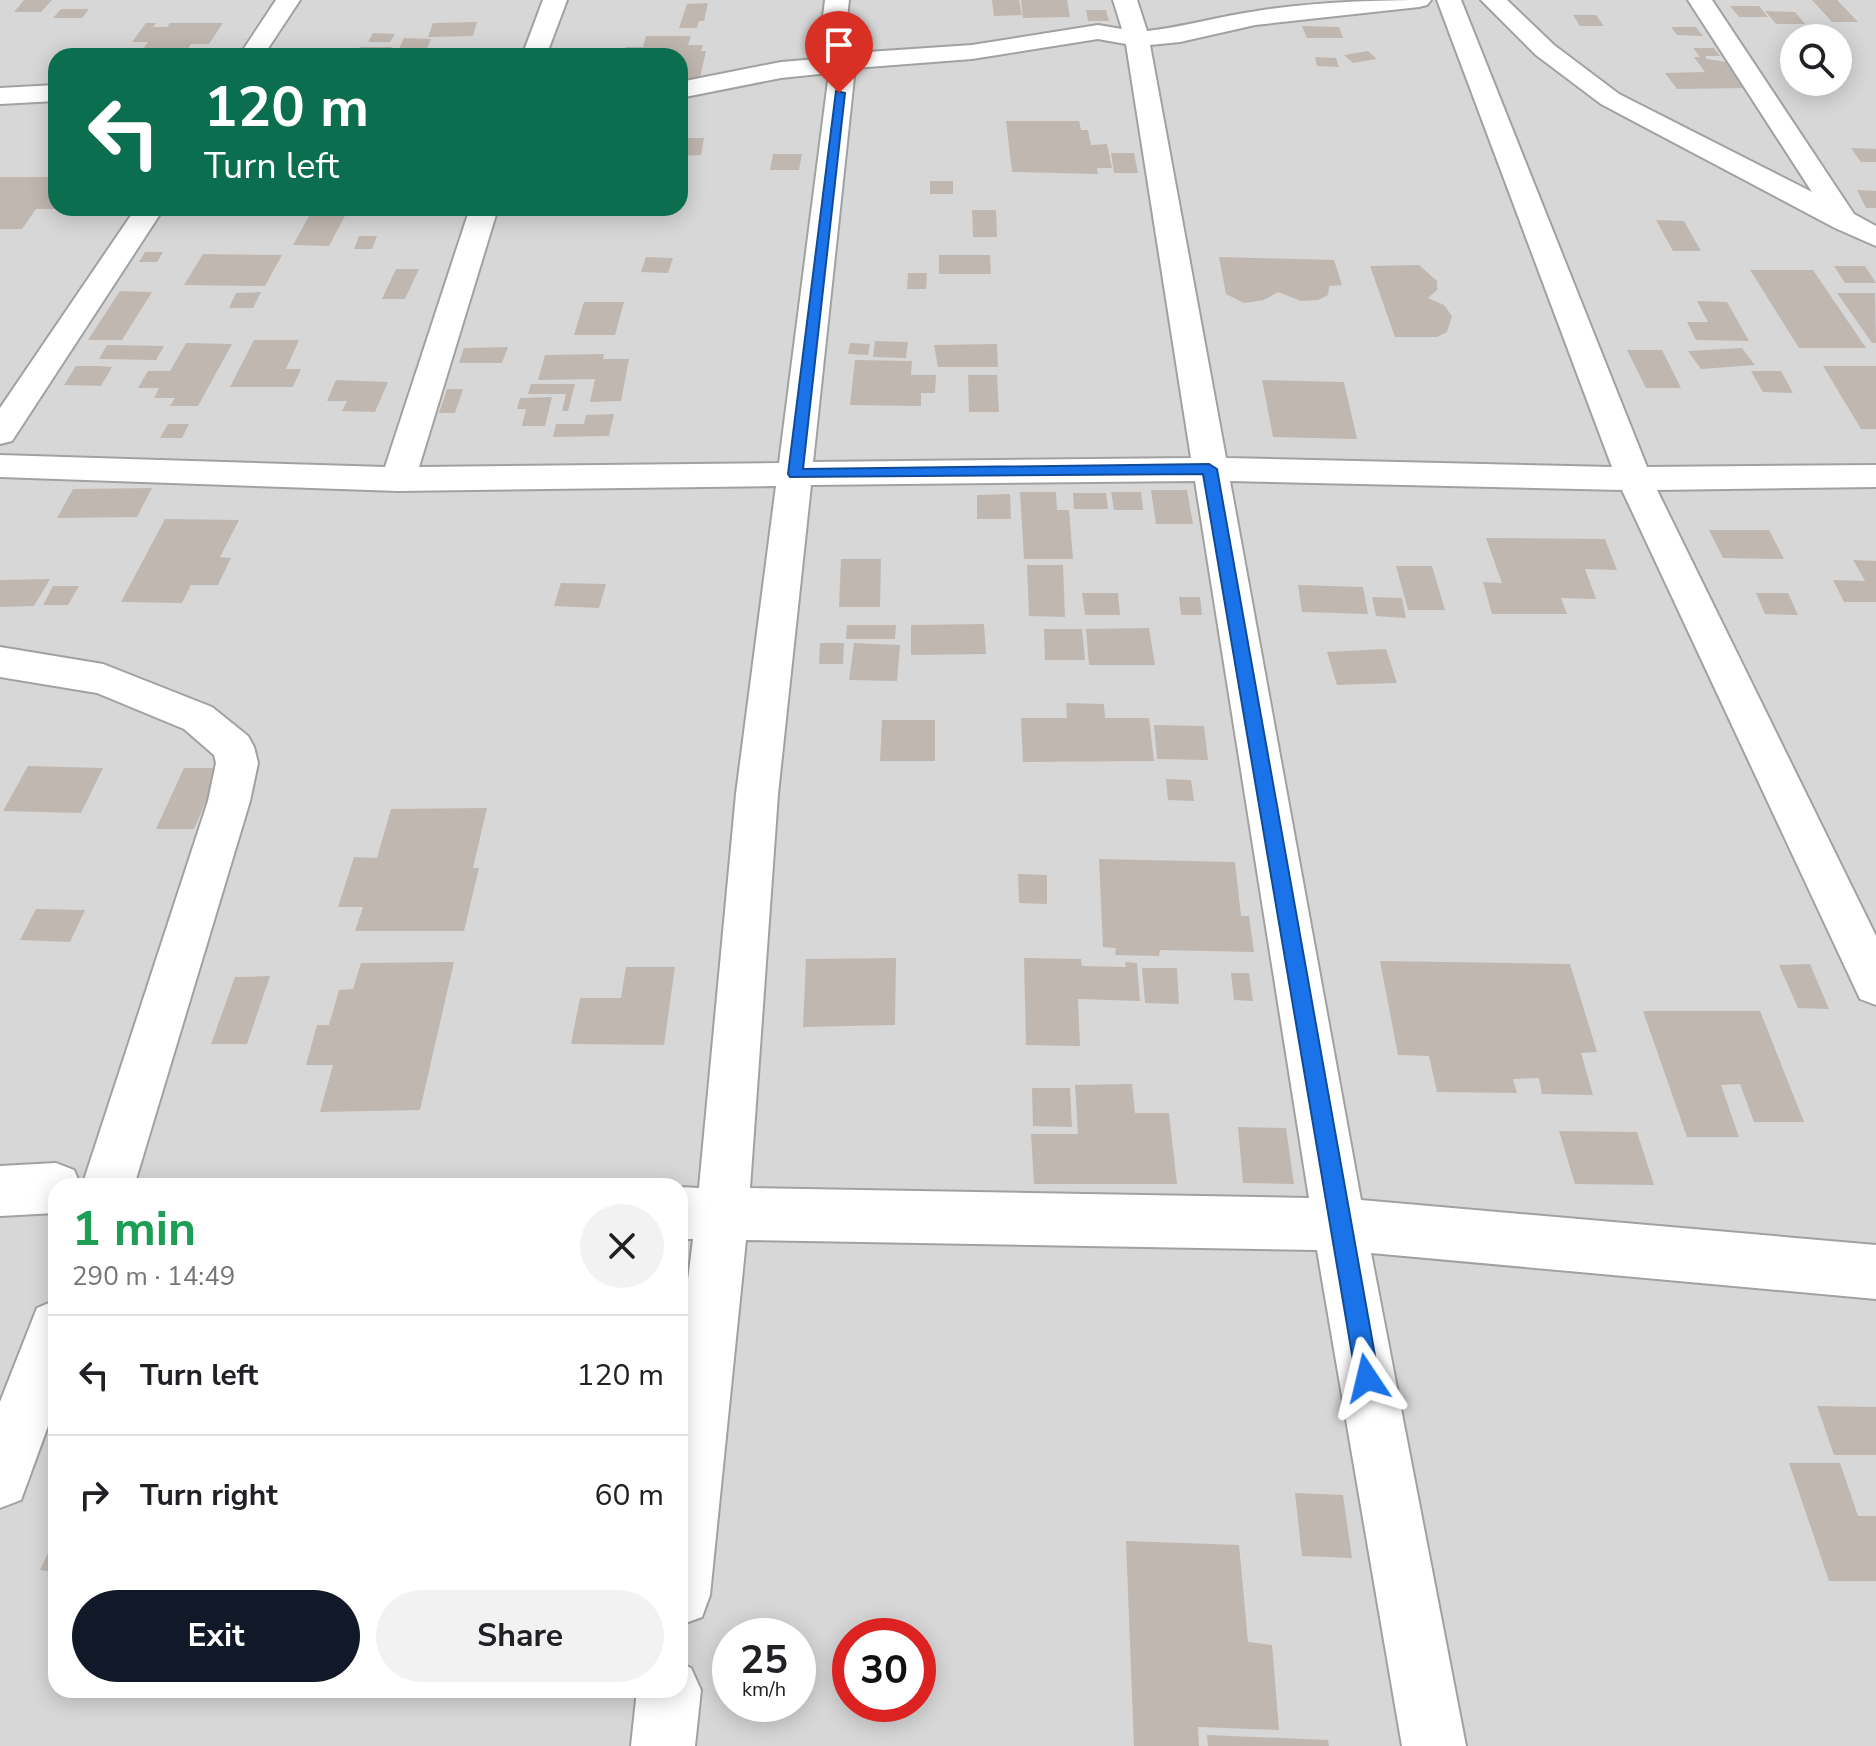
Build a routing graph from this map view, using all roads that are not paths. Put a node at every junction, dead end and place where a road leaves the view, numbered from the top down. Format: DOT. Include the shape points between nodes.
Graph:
graph roads {
  1 [pos="288,0"];
  2 [pos="555,0"];
  3 [pos="837,0"];
  4 [pos="1419,0"];
  5 [pos="1449,0"];
  6 [pos="1493,0"];
  7 [pos="1700,0"];
  8 [pos="1131,19"];
  9 [pos="256,48"];
  10 [pos="537,48"];
  11 [pos="843,61"];
  12 [pos="688,88"];
  13 [pos="48,93"];
  14 [pos="0,96"];
  15 [pos="145,216"];
  16 [pos="481,216"];
  17 [pos="1846,224"];
  18 [pos="1876,237"];
  19 [pos="1876,261"];
  20 [pos="0,433"];
  21 [pos="0,466"];
  22 [pos="1209,469"];
  23 [pos="795,474"];
  24 [pos="1876,476"];
  25 [pos="398,479"];
  26 [pos="1634,479"];
  27 [pos="0,662"];
  28 [pos="1876,984"];
  29 [pos="111,1178"];
  30 [pos="48,1188"];
  31 [pos="0,1191"];
  32 [pos="701,1214"];
  33 [pos="1339,1224"];
  34 [pos="1876,1272"];
  35 [pos="48,1349"];
  36 [pos="688,1450"];
  37 [pos="0,1479"];
  38 [pos="668,1698"];
  39 [pos="663,1746"];
  40 [pos="1434,1746"];
  1 -- 9 [label="street"];
  2 -- 10 [label="street"];
  3 -- 11 [label="street" via="834,25"];
  4 -- 8 [label="street" via="1255,18 1180,35"];
  5 -- 26 [label="street"];
  6 -- 17 [label="street" via="1545,50 1610,99"];
  7 -- 17 [label="street"];
  8 -- 11 [label="street" via="1098,32 972,52"];
  8 -- 22 [label="street"];
  11 -- 12 [label="street"];
  11 -- 23 [label="street"];
  13 -- 14 [label="street"];
  15 -- 20 [label="street"];
  16 -- 25 [label="street"];
  17 -- 18 [label="street"];
  17 -- 19 [label="street"];
  21 -- 25 [label="street"];
  22 -- 23 [label="street"];
  22 -- 26 [label="street"];
  22 -- 33 [label="street"];
  23 -- 25 [label="street"];
  23 -- 32 [label="street"];
  24 -- 26 [label="street"];
  26 -- 28 [label="street"];
  27 -- 29 [label="street" via="103,679 198,718 233,747 237,763"];
  30 -- 31 [label="street"];
  32 -- 33 [label="street"];
  32 -- 36 [label="street"];
  33 -- 34 [label="street"];
  33 -- 40 [label="street"];
  35 -- 37 [label="street"];
  38 -- 39 [label="street"];
}
